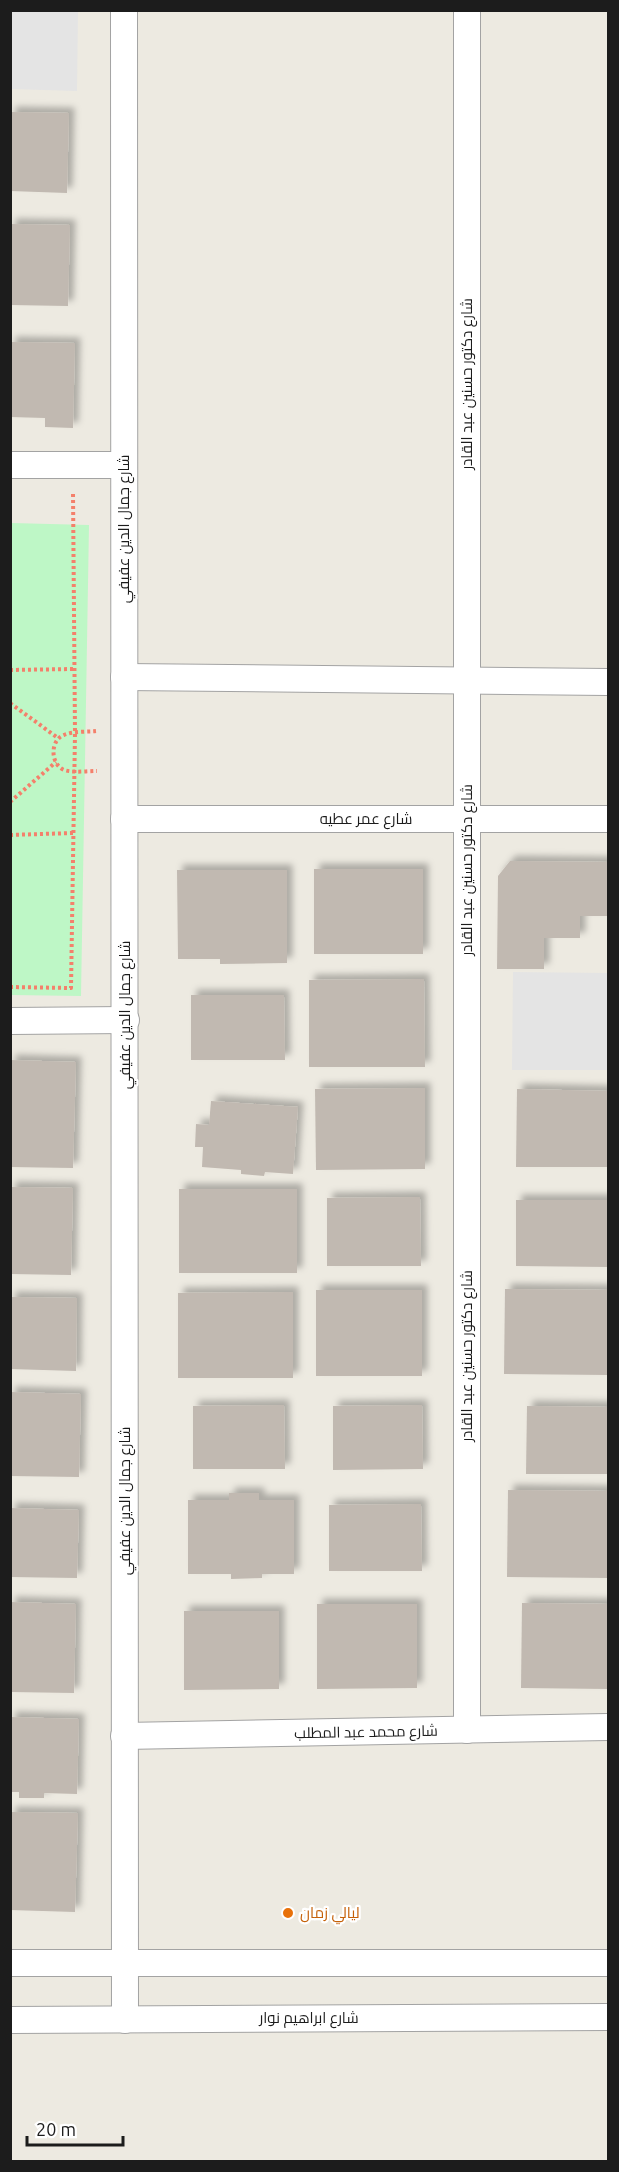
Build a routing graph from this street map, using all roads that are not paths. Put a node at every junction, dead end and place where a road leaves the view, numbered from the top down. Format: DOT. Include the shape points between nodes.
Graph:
graph roads {
  1 [pos="124,10"];
  2 [pos="466,10"];
  3 [pos="10,465"];
  4 [pos="124,465"];
  5 [pos="124,677"];
  6 [pos="467,681"];
  7 [pos="609,682"];
  8 [pos="124,819"];
  9 [pos="467,819"];
  10 [pos="609,819"];
  11 [pos="126,1020"];
  12 [pos="10,1021"];
  13 [pos="609,1727"];
  14 [pos="467,1730"];
  15 [pos="124,1736"];
  16 [pos="10,1963"];
  17 [pos="125,1963"];
  18 [pos="609,1963"];
  19 [pos="609,2017"];
  20 [pos="10,2020"];
  21 [pos="124,2020"];
  1 -- 4 [label="street, شارع جمال الدين عفيفي"];
  2 -- 6 [label="street, شارع دكتور حسنين عبد القادر"];
  3 -- 4 [label="street"];
  4 -- 5 [label="street, شارع جمال الدين عفيفي"];
  5 -- 6 [label="street"];
  5 -- 8 [label="street, شارع جمال الدين عفيفي"];
  6 -- 7 [label="street"];
  6 -- 9 [label="street, شارع دكتور حسنين عبد القادر"];
  8 -- 9 [label="street, شارع عمر عطيه"];
  8 -- 11 [label="street, شارع جمال الدين عفيفي"];
  9 -- 10 [label="street, شارع عمر عطيه"];
  9 -- 14 [label="street, شارع دكتور حسنين عبد القادر"];
  11 -- 12 [label="street"];
  11 -- 15 [label="street, شارع جمال الدين عفيفي"];
  13 -- 14 [label="street, شارع محمد عبد المطلب"];
  14 -- 15 [label="street, شارع محمد عبد المطلب"];
  15 -- 17 [label="street, شارع جمال الدين عفيفي"];
  16 -- 17 [label="street"];
  17 -- 18 [label="street"];
  17 -- 21 [label="street, شارع جمال الدين عفيفي"];
  19 -- 21 [label="street, شارع ابراهيم نوار"];
  20 -- 21 [label="street, شارع ابراهيم نوار"];
}
